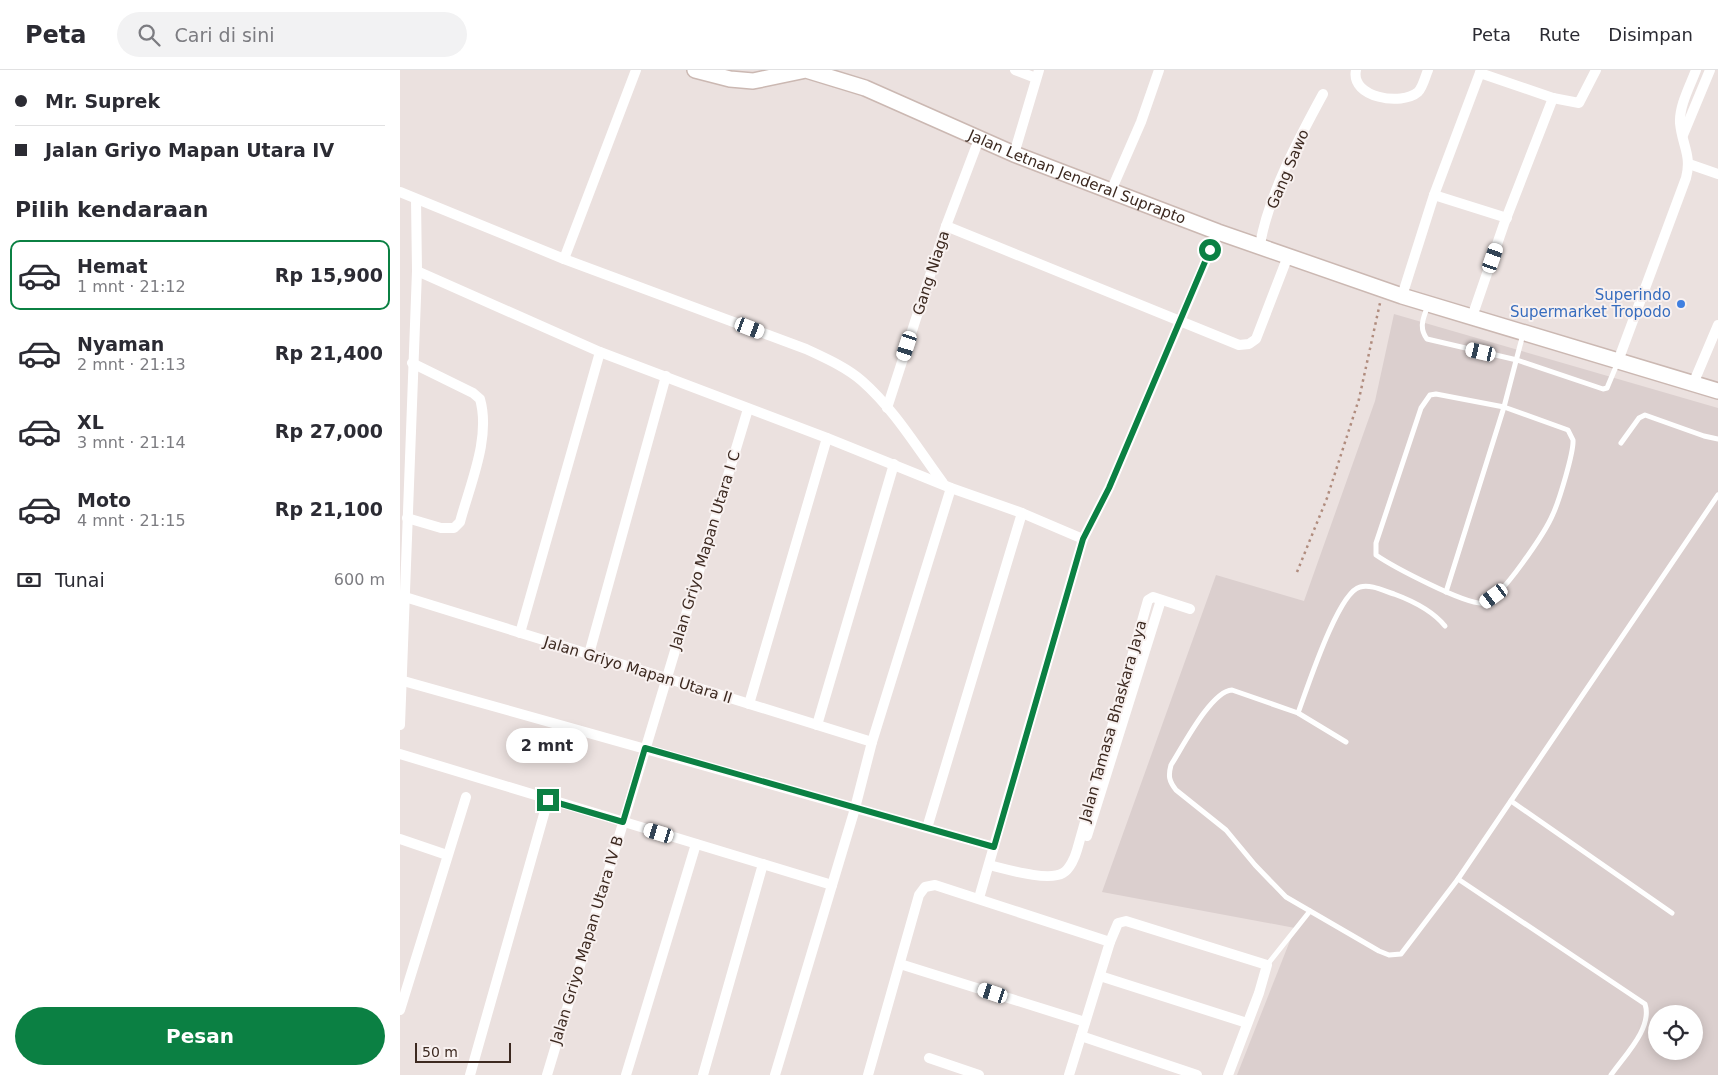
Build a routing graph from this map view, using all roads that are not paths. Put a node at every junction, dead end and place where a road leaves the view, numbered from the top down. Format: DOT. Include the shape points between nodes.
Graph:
graph roads {
  1 [pos="636,70"];
  2 [pos="694,70"];
  3 [pos="806,70"];
  4 [pos="1015,70"];
  5 [pos="1159,70"];
  6 [pos="1356,70"];
  7 [pos="1428,70"];
  8 [pos="1596,70"];
  9 [pos="1696,70"];
  10 [pos="1710,70"];
  11 [pos="1481,71"];
  12 [pos="1038,74"];
  13 [pos="1323,94"];
  14 [pos="1553,98"];
  15 [pos="1684,135"];
  16 [pos="979,139"];
  17 [pos="1014,154"];
  18 [pos="1689,164"];
  19 [pos="1718,174"];
  20 [pos="1111,191"];
  21 [pos="400,192"];
  22 [pos="1434,195"];
  23 [pos="416,199"];
  24 [pos="1507,218"];
  25 [pos="946,226"];
  26 [pos="1218,232"];
  27 [pos="1260,245"];
  28 [pos="1288,256"];
  29 [pos="564,259"];
  30 [pos="417,271"];
  31 [pos="1402,296"];
  32 [pos="1428,304"];
  33 [pos="1472,317"];
  34 [pos="1179,319"];
  35 [pos="1718,325"];
  36 [pos="1524,333"];
  37 [pos="600,352"];
  38 [pos="1517,360"];
  39 [pos="1618,361"];
  40 [pos="412,363"];
  41 [pos="666,376"];
  42 [pos="1693,384"];
  43 [pos="1718,391"];
  44 [pos="1504,407"];
  45 [pos="887,408"];
  46 [pos="748,409"];
  47 [pos="827,438"];
  48 [pos="1718,439"];
  49 [pos="1621,443"];
  50 [pos="894,464"];
  51 [pos="947,486"];
  52 [pos="1718,495"];
  53 [pos="1022,513"];
  54 [pos="407,518"];
  55 [pos="1083,539"];
  56 [pos="1446,592"];
  57 [pos="405,597"];
  58 [pos="1190,609"];
  59 [pos="1445,626"];
  60 [pos="520,633"];
  61 [pos="589,654"];
  62 [pos="666,678"];
  63 [pos="401,680"];
  64 [pos="749,704"];
  65 [pos="1298,713"];
  66 [pos="400,725"];
  67 [pos="817,725"];
  68 [pos="872,742"];
  69 [pos="1346,742"];
  70 [pos="645,748"];
  71 [pos="400,754"];
  72 [pos="466,797"];
  73 [pos="548,800"];
  74 [pos="1511,801"];
  75 [pos="855,808"];
  76 [pos="623,822"];
  77 [pos="927,828"];
  78 [pos="400,839"];
  79 [pos="696,844"];
  80 [pos="994,847"];
  81 [pos="448,855"];
  82 [pos="763,864"];
  83 [pos="989,865"];
  84 [pos="1458,879"];
  85 [pos="832,885"];
  86 [pos="979,898"];
  87 [pos="1310,911"];
  88 [pos="1672,913"];
  89 [pos="1110,942"];
  90 [pos="900,964"];
  91 [pos="1267,965"];
  92 [pos="1100,976"];
  93 [pos="400,1010"];
  94 [pos="1085,1022"];
  95 [pos="1247,1023"];
  96 [pos="1081,1036"];
  97 [pos="929,1058"];
  98 [pos="470,1075"];
  99 [pos="547,1075"];
  100 [pos="626,1075"];
  101 [pos="703,1075"];
  102 [pos="775,1075"];
  103 [pos="868,1075"];
  104 [pos="979,1075"];
  105 [pos="1069,1075"];
  106 [pos="1197,1075"];
  107 [pos="1228,1075"];
  108 [pos="1611,1075"];
  1 -- 29 [label="street"];
  2 -- 3 [label="main road, Jalan Letnan Jenderal Suprapto" via="754,81"];
  3 -- 16 [label="main road, Jalan Letnan Jenderal Suprapto" via="865,88"];
  4 -- 12 [label="street"];
  5 -- 20 [label="street"];
  6 -- 7 [label="street" via="1358,83 1366,92 1376,97 1398,99 1412,96 1420,90"];
  8 -- 14 [label="street" via="1579,103"];
  9 -- 15 [label="street" via="1680,117"];
  10 -- 15 [label="street"];
  11 -- 14 [label="street"];
  11 -- 22 [label="street"];
  12 -- 17 [label="street"];
  13 -- 27 [label="street, Gang Sawo" via="1299,138 1263,227"];
  14 -- 24 [label="street"];
  15 -- 18 [label="street"];
  16 -- 17 [label="main road, Jalan Letnan Jenderal Suprapto"];
  16 -- 25 [label="street, Gang Niaga"];
  17 -- 20 [label="main road, Jalan Letnan Jenderal Suprapto"];
  18 -- 19 [label="street"];
  18 -- 39 [label="street"];
  20 -- 26 [label="main road, Jalan Letnan Jenderal Suprapto"];
  21 -- 23 [label="street"];
  22 -- 24 [label="street"];
  22 -- 31 [label="street"];
  23 -- 29 [label="street"];
  23 -- 30 [label="street"];
  24 -- 33 [label="street"];
  25 -- 34 [label="street"];
  25 -- 45 [label="street, Gang Niaga"];
  26 -- 27 [label="main road, Jalan Letnan Jenderal Suprapto"];
  26 -- 34 [label="street"];
  27 -- 28 [label="main road, Jalan Letnan Jenderal Suprapto"];
  28 -- 31 [label="main road, Jalan Letnan Jenderal Suprapto"];
  28 -- 34 [label="street" via="1256,339 1250,344 1224,340"];
  29 -- 45 [label="street" via="806,349 834,362 862,381"];
  30 -- 37 [label="street"];
  30 -- 40 [label="street"];
  31 -- 32 [label="main road, Jalan Letnan Jenderal Suprapto"];
  32 -- 33 [label="main road, Jalan Letnan Jenderal Suprapto"];
  32 -- 38 [label="lane" via="1421,324 1427,339"];
  33 -- 36 [label="main road, Jalan Letnan Jenderal Suprapto"];
  34 -- 55 [label="street" via="1109,488"];
  35 -- 42 [label="street"];
  36 -- 38 [label="lane"];
  36 -- 39 [label="main road, Jalan Letnan Jenderal Suprapto"];
  37 -- 41 [label="street"];
  37 -- 60 [label="street"];
  38 -- 39 [label="lane" via="1603,389 1607,388"];
  38 -- 44 [label="lane"];
  39 -- 42 [label="main road, Jalan Letnan Jenderal Suprapto"];
  40 -- 54 [label="street"];
  40 -- 54 [label="street" via="473,393 480,399 484,424 460,522 454,528 441,528"];
  41 -- 46 [label="street"];
  41 -- 61 [label="street"];
  42 -- 43 [label="main road, Jalan Letnan Jenderal Suprapto"];
  44 -- 56 [label="lane"];
  44 -- 56 [label="lane" via="1571,433 1574,444 1554,512 1542,535 1504,588 1494,596 1482,603"];
  44 -- 56 [label="lane" via="1436,394 1426,399 1376,543 1378,557"];
  45 -- 51 [label="street"];
  46 -- 47 [label="street"];
  46 -- 62 [label="street, Jalan Griyo Mapan Utara I C"];
  47 -- 50 [label="street"];
  47 -- 64 [label="street"];
  48 -- 49 [label="lane" via="1645,415 1639,418"];
  50 -- 51 [label="street"];
  50 -- 67 [label="street"];
  51 -- 53 [label="street"];
  51 -- 68 [label="street"];
  52 -- 74 [label="lane"];
  53 -- 55 [label="street"];
  53 -- 77 [label="street"];
  54 -- 57 [label="street"];
  55 -- 80 [label="street"];
  57 -- 60 [label="street, Jalan Griyo Mapan Utara II"];
  57 -- 63 [label="street"];
  58 -- 83 [label="street, Jalan Tamasa Bhaskara Jaya" via="1153,597 1148,600 1075,857 1062,874 1046,876"];
  59 -- 65 [label="lane" via="1436,615 1399,596 1369,586 1352,591 1336,615"];
  60 -- 61 [label="street, Jalan Griyo Mapan Utara II"];
  61 -- 62 [label="street, Jalan Griyo Mapan Utara II"];
  62 -- 64 [label="street, Jalan Griyo Mapan Utara II"];
  62 -- 70 [label="street, Jalan Griyo Mapan Utara I C"];
  63 -- 66 [label="street"];
  63 -- 70 [label="street"];
  64 -- 67 [label="street, Jalan Griyo Mapan Utara II"];
  65 -- 69 [label="lane"];
  65 -- 87 [label="lane" via="1232,690 1225,691 1207,708 1168,773 1169,782 1176,790 1226,830 1286,897"];
  67 -- 68 [label="street, Jalan Griyo Mapan Utara II"];
  68 -- 75 [label="street"];
  70 -- 75 [label="street"];
  70 -- 76 [label="street, Jalan Griyo Mapan Utara IV B"];
  71 -- 73 [label="street"];
  72 -- 81 [label="street"];
  73 -- 76 [label="street"];
  73 -- 98 [label="street"];
  74 -- 84 [label="lane"];
  74 -- 88 [label="lane"];
  75 -- 77 [label="street"];
  75 -- 85 [label="street"];
  76 -- 79 [label="street"];
  76 -- 99 [label="street, Jalan Griyo Mapan Utara IV B"];
  77 -- 80 [label="street"];
  78 -- 81 [label="street"];
  79 -- 82 [label="street"];
  79 -- 100 [label="street"];
  80 -- 83 [label="street"];
  81 -- 93 [label="street"];
  82 -- 85 [label="street"];
  82 -- 101 [label="street"];
  83 -- 86 [label="street"];
  84 -- 87 [label="lane" via="1400,954 1389,955 1379,951"];
  84 -- 108 [label="lane" via="1645,1004 1648,1015 1644,1027"];
  85 -- 102 [label="street"];
  86 -- 89 [label="street"];
  86 -- 90 [label="street" via="935,884 925,886 919,895"];
  87 -- 91 [label="lane"];
  89 -- 91 [label="street" via="1118,923 1126,921"];
  89 -- 92 [label="street"];
  90 -- 94 [label="street"];
  90 -- 103 [label="street"];
  91 -- 95 [label="street"];
  92 -- 94 [label="street"];
  92 -- 95 [label="street"];
  94 -- 96 [label="street"];
  95 -- 107 [label="street"];
  96 -- 105 [label="street"];
  96 -- 106 [label="street"];
  97 -- 104 [label="street"];
}
